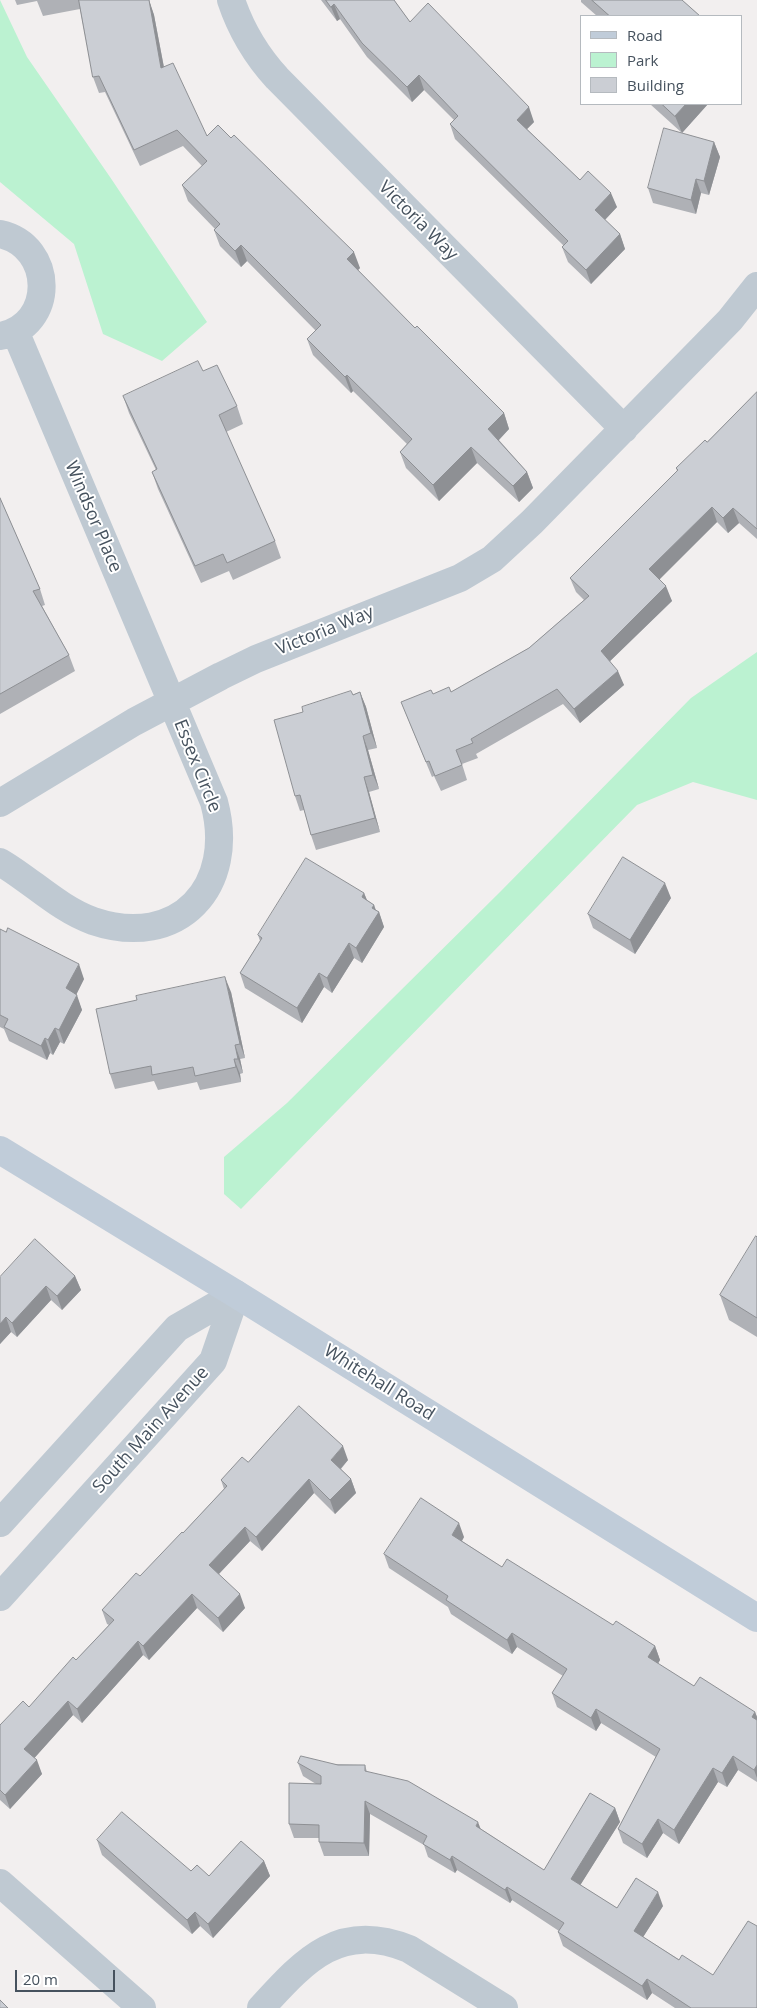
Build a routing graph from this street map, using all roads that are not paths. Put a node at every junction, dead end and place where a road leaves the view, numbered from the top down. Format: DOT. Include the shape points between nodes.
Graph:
graph roads {
  1 [pos="231,0"];
  2 [pos="0,234"];
  3 [pos="757,286"];
  4 [pos="7,334"];
  5 [pos="624,429"];
  6 [pos="171,703"];
  7 [pos="0,803"];
  8 [pos="0,862"];
  9 [pos="0,1150"];
  10 [pos="236,1294"];
  11 [pos="0,1523"];
  12 [pos="0,1597"];
  13 [pos="757,1618"];
  14 [pos="0,1883"];
  15 [pos="142,2008"];
  16 [pos="262,2008"];
  17 [pos="504,2008"];
  1 -- 5 [label="street, Victoria Way" via="246,35 276,78"];
  2 -- 4 [label="street, Windsor Place" via="15,239 31,252 42,280 36,310 23,326"];
  3 -- 5 [label="street, Victoria Way" via="730,320"];
  4 -- 6 [label="street, Windsor Place"];
  5 -- 6 [label="street, Victoria Way" via="507,547 478,569 256,659"];
  6 -- 7 [label="street, Victoria Way"];
  6 -- 8 [label="street, Essex Circle" via="214,802 220,829 214,873 192,905 164,924 150,928 120,928 91,920 64,906"];
  9 -- 10 [label="street, Whitehall Road"];
  10 -- 11 [label="street" via="177,1328"];
  10 -- 12 [label="street, South Main Avenue" via="214,1361"];
  10 -- 13 [label="street, Whitehall Road"];
  14 -- 15 [label="street"];
  16 -- 17 [label="street" via="315,1955 341,1944 368,1940 396,1944 415,1952"];
}
